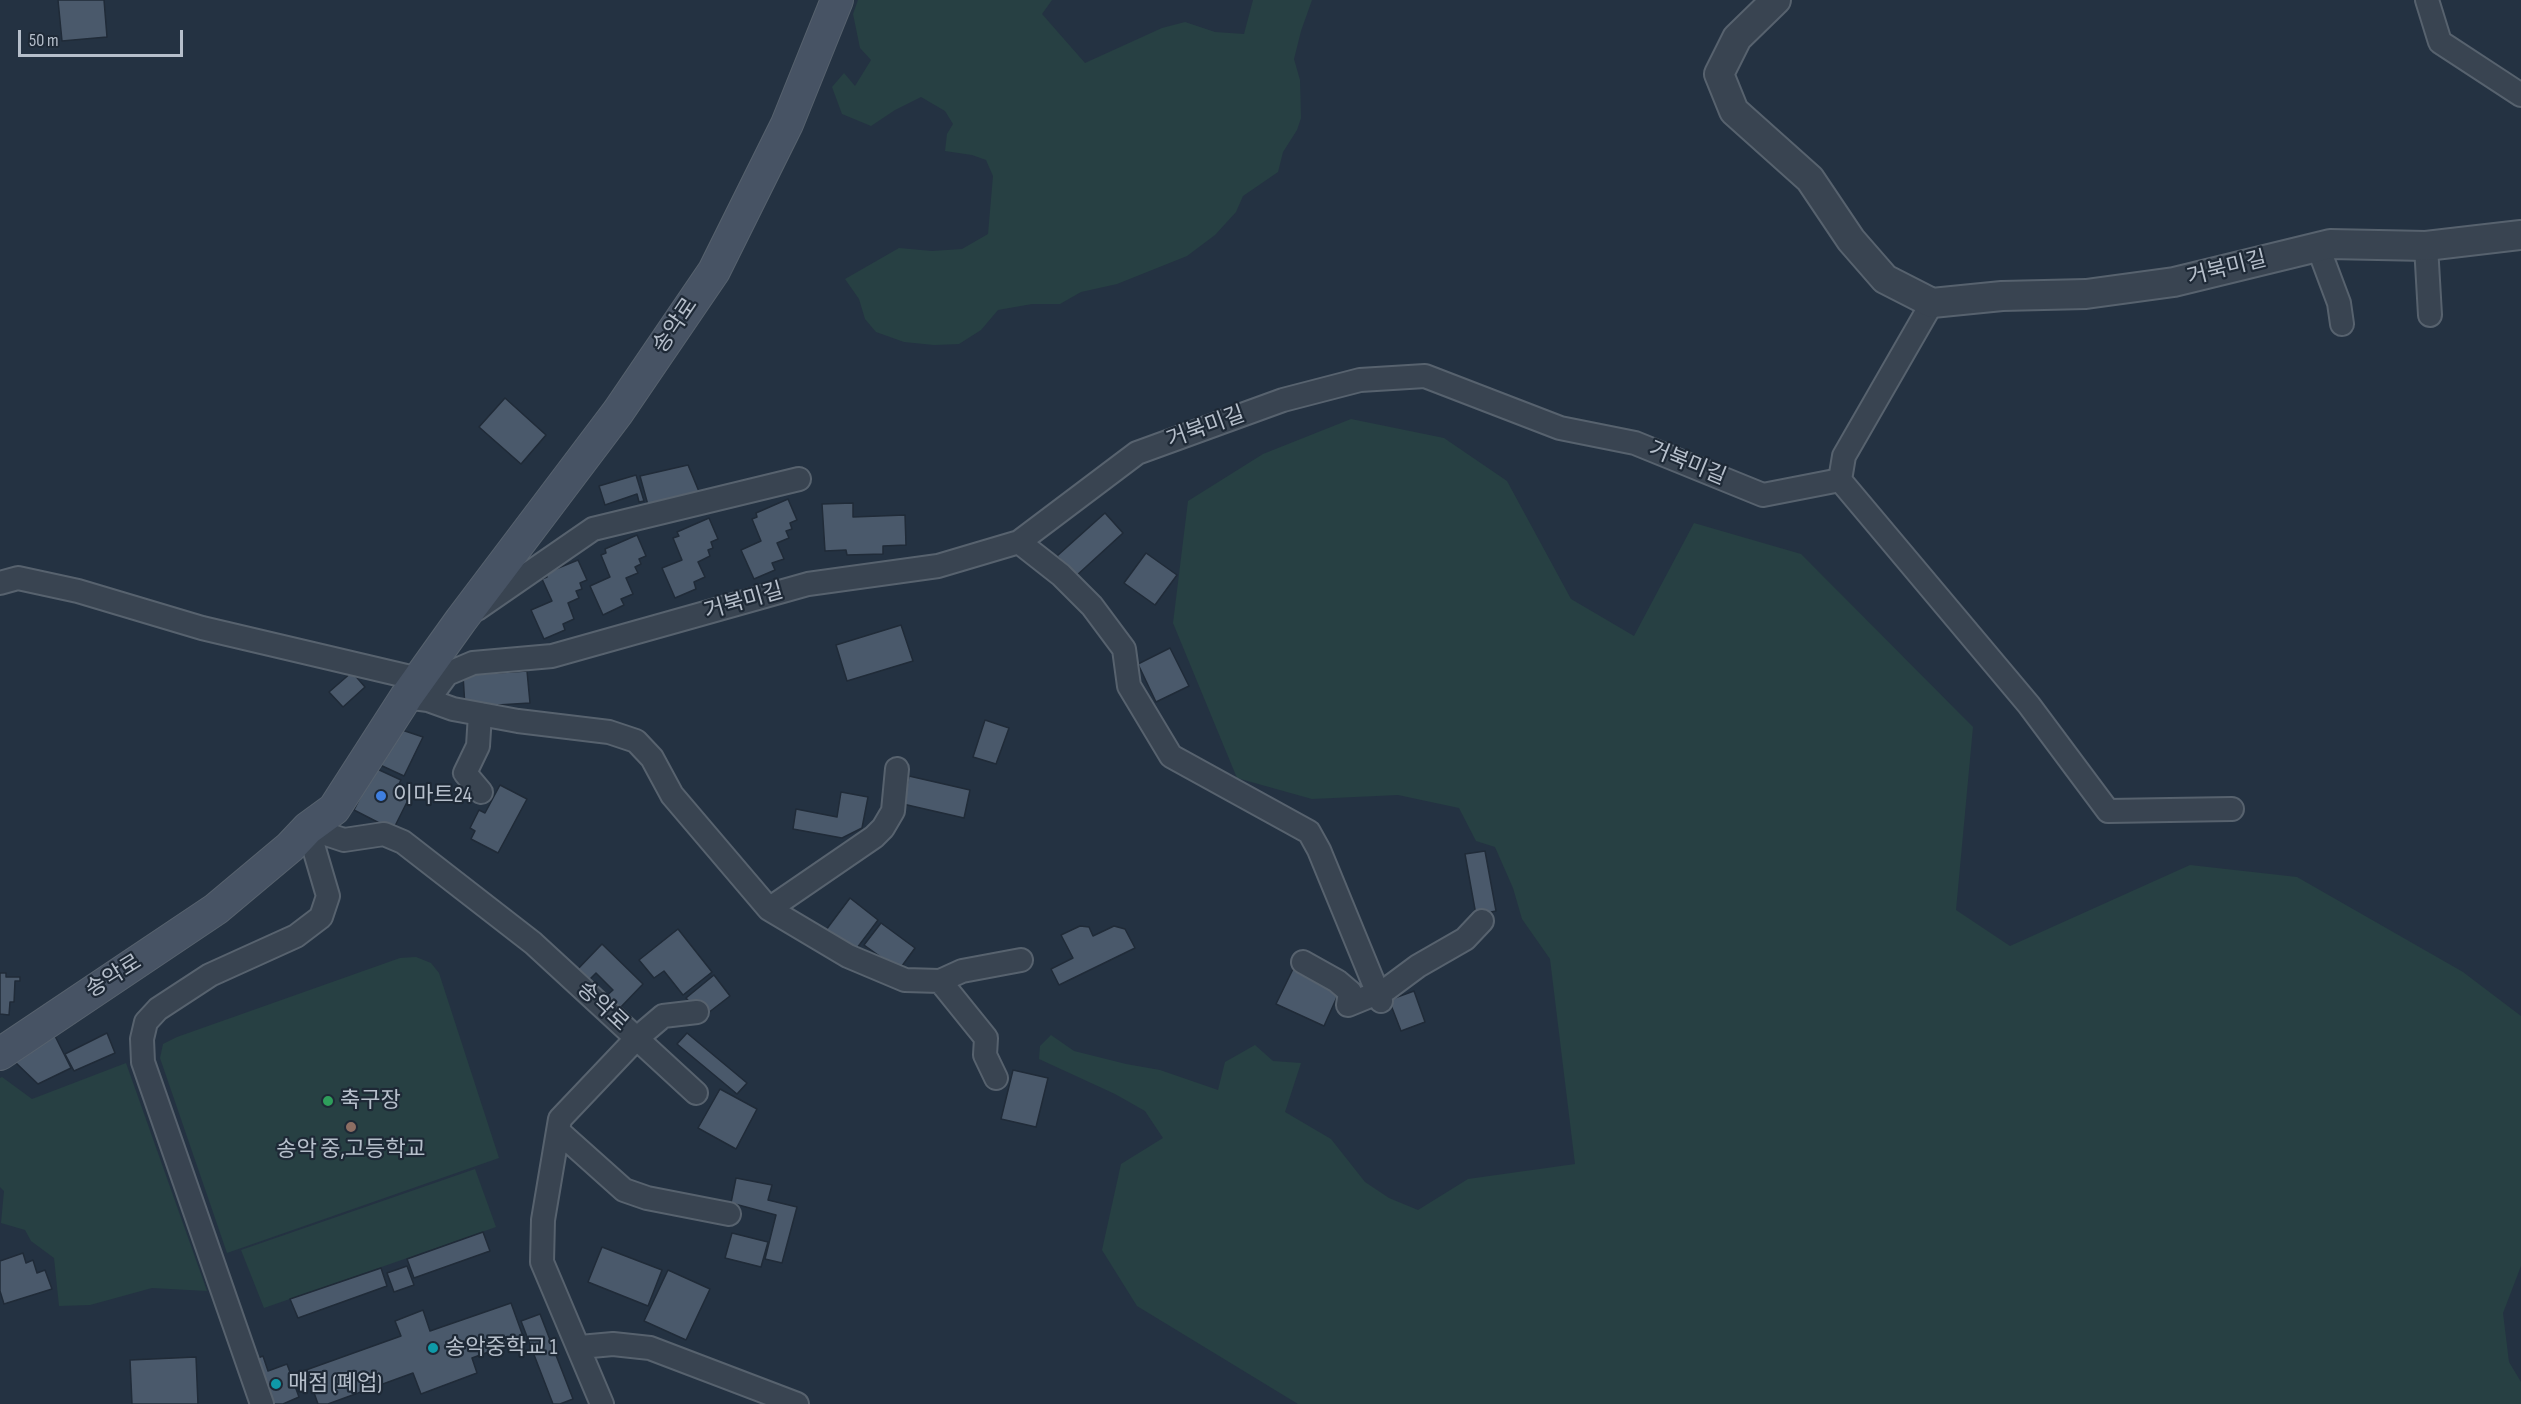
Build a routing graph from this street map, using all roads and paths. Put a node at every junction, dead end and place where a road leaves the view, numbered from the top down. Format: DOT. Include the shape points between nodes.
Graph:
graph roads {
  1 [pos="827,0"];
  2 [pos="837,0"];
  3 [pos="1776,0"];
  4 [pos="2427,0"];
  5 [pos="2521,95"];
  6 [pos="2521,235"];
  7 [pos="2426,246"];
  8 [pos="2318,247"];
  9 [pos="1932,303"];
  10 [pos="2430,315"];
  11 [pos="2342,324"];
  12 [pos="798,479"];
  13 [pos="1840,480"];
  14 [pos="1019,542"];
  15 [pos="0,583"];
  16 [pos="461,620"];
  17 [pos="414,691"];
  18 [pos="480,714"];
  19 [pos="897,769"];
  20 [pos="481,792"];
  21 [pos="2232,809"];
  22 [pos="308,828"];
  23 [pos="769,909"];
  24 [pos="1482,921"];
  25 [pos="1021,960"];
  26 [pos="1304,962"];
  27 [pos="940,981"];
  28 [pos="1379,998"];
  29 [pos="697,1012"];
  30 [pos="636,1039"];
  31 [pos="0,1044"];
  32 [pos="0,1054"];
  33 [pos="996,1078"];
  34 [pos="696,1093"];
  35 [pos="558,1131"];
  36 [pos="729,1214"];
  37 [pos="580,1347"];
  38 [pos="262,1404"];
  39 [pos="602,1404"];
  40 [pos="797,1404"];
  1 -- 17 [label="main road" via="766,148 719,242 577,451 441,633"];
  2 -- 16 [label="main road, 송악로" via="787,124 714,271 618,412"];
  3 -- 9 [label="street" via="1737,38 1719,74 1734,111 1810,179 1851,240 1885,279"];
  4 -- 5 [label="street" via="2440,42"];
  6 -- 7 [label="street, 거북미길"];
  7 -- 8 [label="street, 거북미길"];
  7 -- 10 [label="street"];
  8 -- 9 [label="street, 거북미길" via="2174,282 2086,294"];
  8 -- 11 [label="street" via="2339,303"];
  9 -- 13 [label="street" via="1844,456"];
  12 -- 16 [label="street, 송악로" via="593,529"];
  13 -- 14 [label="street, 거북미길" via="1763,495 1635,443 1560,428 1425,376 1360,380 1283,400 1137,453"];
  13 -- 21 [label="street" via="2029,705 2108,811"];
  14 -- 17 [label="street, 거북미길" via="938,566 808,584 552,656 473,663"];
  14 -- 28 [label="street" via="1092,606 1124,649 1129,686 1171,756 1309,832"];
  15 -- 17 [label="street" via="18,578 68,589"];
  16 -- 17 [label="main road, 송악로"];
  17 -- 18 [label="street" via="453,709"];
  17 -- 22 [label="main road, 송악로" via="375,742 334,809"];
  17 -- 31 [label="main road" via="372,717 318,796 262,852 180,918"];
  18 -- 20 [label="street" via="478,746 465,774"];
  18 -- 23 [label="street" via="609,732 636,741 652,758 672,795"];
  19 -- 23 [label="street" via="893,811 883,828"];
  22 -- 30 [label="street, 송악로" via="344,840 384,834 403,842 533,943"];
  22 -- 32 [label="main road, 송악로" via="216,909"];
  22 -- 38 [label="street" via="328,896 321,917 296,936 210,975 158,1009 146,1022 142,1039 143,1062"];
  23 -- 27 [label="street" via="848,956 905,980"];
  24 -- 28 [label="street" via="1465,939 1418,966"];
  25 -- 27 [label="street" via="963,971"];
  26 -- 28 [label="street" via="1350,992 1348,1005"];
  27 -- 33 [label="street" via="986,1038 985,1055"];
  29 -- 30 [label="street" via="663,1016"];
  30 -- 34 [label="street"];
  30 -- 35 [label="street, 송악로" via="560,1119"];
  35 -- 36 [label="street" via="624,1190"];
  35 -- 37 [label="street, 송악로" via="543,1220 542,1262"];
  37 -- 39 [label="street, 송악로"];
  37 -- 40 [label="street" via="613,1344 650,1348"];
}
